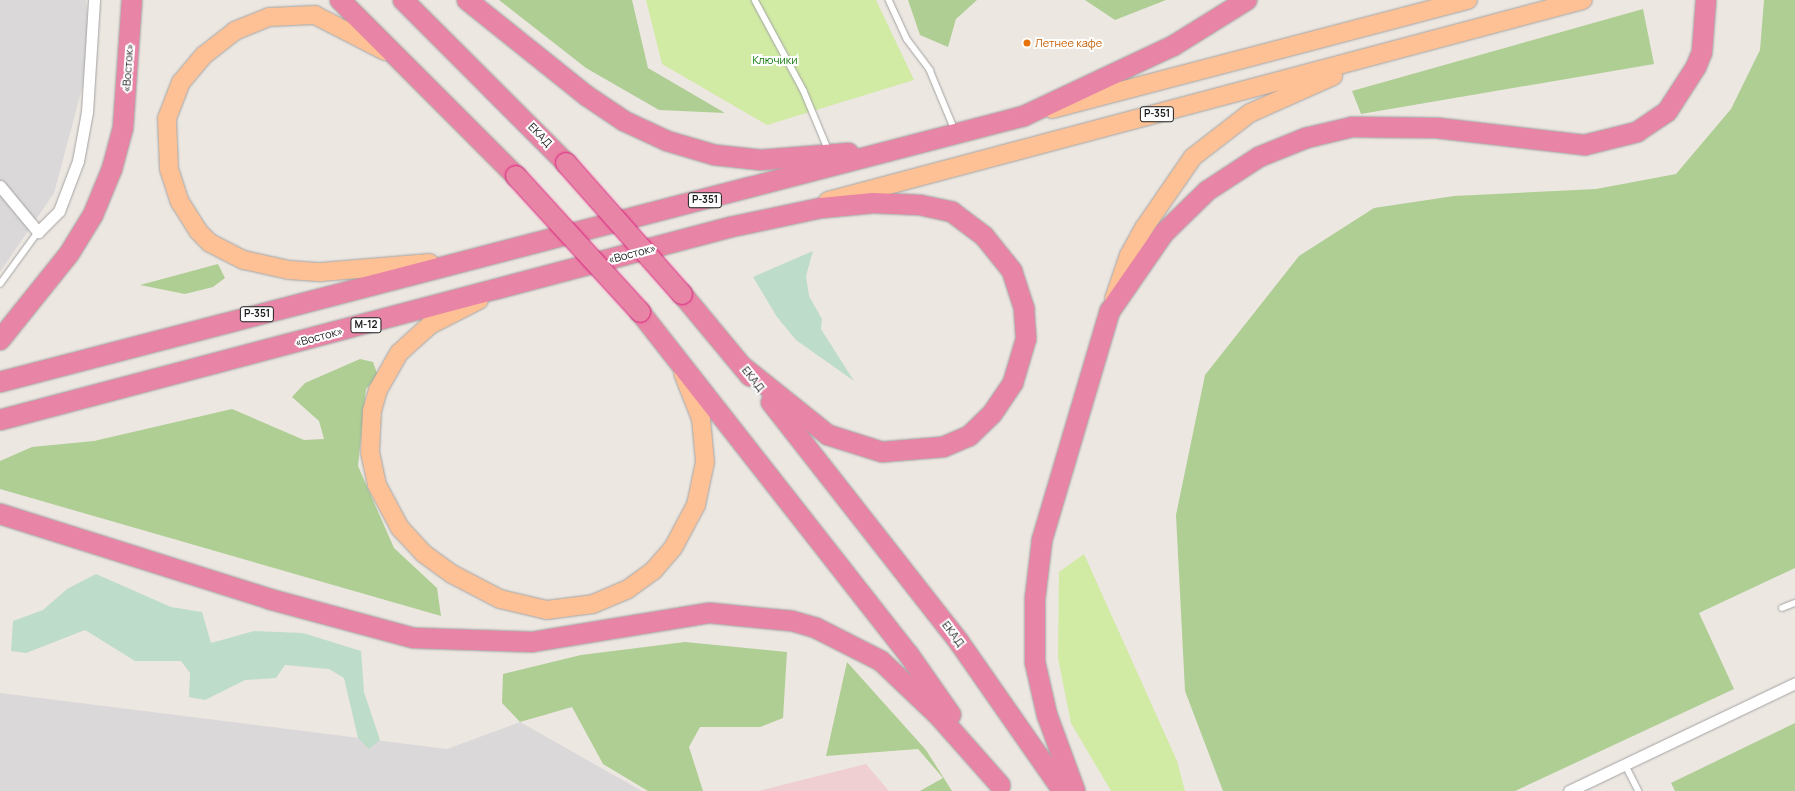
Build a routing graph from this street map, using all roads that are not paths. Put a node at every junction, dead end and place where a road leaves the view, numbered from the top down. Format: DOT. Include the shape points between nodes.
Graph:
graph roads {
  1 [pos="94,0"];
  2 [pos="132,0"];
  3 [pos="340,0"];
  4 [pos="404,0"];
  5 [pos="467,0"];
  6 [pos="755,0"];
  7 [pos="889,0"];
  8 [pos="1247,0"];
  9 [pos="1468,0"];
  10 [pos="1583,0"];
  11 [pos="1706,0"];
  12 [pos="1382,55"];
  13 [pos="407,66"];
  14 [pos="1024,116"];
  15 [pos="957,134"];
  16 [pos="832,161"];
  17 [pos="0,186"];
  18 [pos="730,227"];
  19 [pos="38,232"];
  20 [pos="513,246"];
  21 [pos="543,278"];
  22 [pos="0,284"];
  23 [pos="1110,311"];
  24 [pos="660,335"];
  25 [pos="0,340"];
  26 [pos="742,366"];
  27 [pos="0,382"];
  28 [pos="0,420"];
  29 [pos="0,514"];
  30 [pos="1795,603"];
  31 [pos="1782,608"];
  32 [pos="1795,682"];
  33 [pos="1625,764"];
  34 [pos="1002,788"];
  35 [pos="1063,791"];
  36 [pos="1075,791"];
  37 [pos="1569,791"];
  38 [pos="1639,791"];
  1 -- 19 [label="street" via="87,112 78,161 59,211"];
  2 -- 25 [label="highway, «Восток»" via="123,128 112,169 92,215 69,254"];
  3 -- 13 [label="highway"];
  4 -- 26 [label="highway, ЕКАД, bridge" via="566,162"];
  5 -- 16 [label="highway" via="581,92 624,122 667,141 715,155 761,160"];
  6 -- 16 [label="lane" via="804,91"];
  7 -- 15 [label="lane" via="907,39 930,70"];
  8 -- 14 [label="highway" via="1173,46"];
  9 -- 14 [label="main road"];
  10 -- 12 [label="main road, Р-351"];
  11 -- 23 [label="highway" via="1702,52 1696,67 1667,112 1637,132 1585,145 1391,126 1352,127 1306,138 1259,157 1207,191 1164,233"];
  12 -- 18 [label="main road, Р-351"];
  12 -- 23 [label="main road" via="1250,113 1193,157 1144,228 1129,255"];
  13 -- 20 [label="main road" via="359,35 315,15 269,17 223,38 181,82 168,119 169,169 188,218 210,243 227,252 289,270 372,270 435,263"];
  13 -- 24 [label="highway, bridge" via="516,176"];
  14 -- 15 [label="highway"];
  15 -- 16 [label="highway" via="896,150"];
  16 -- 20 [label="highway, Р-351"];
  17 -- 19 [label="street"];
  18 -- 21 [label="highway, «Восток» / М-12"];
  18 -- 26 [label="highway, «Восток»" via="821,208 873,203 920,205 952,212 984,236 1012,271 1024,309 1026,339 1013,383 992,414 969,436 943,447 882,452 828,435"];
  19 -- 22 [label="lane"];
  20 -- 27 [label="highway, Р-351"];
  21 -- 24 [label="main road" via="466,305 410,340 378,390 372,411 373,470 391,515 423,552 481,591 524,606 547,610 593,604 628,589 654,571 673,548 700,494 704,444 690,386"];
  21 -- 28 [label="highway, «Восток» / М-12"];
  23 -- 36 [label="highway" via="1042,540 1035,599 1035,662 1047,715"];
  24 -- 34 [label="highway" via="909,655"];
  26 -- 35 [label="highway, ЕКАД" via="960,642"];
  29 -- 34 [label="highway" via="269,599 414,638 532,642 710,613 792,621 816,628 881,661 938,715"];
  30 -- 31 [label="lane"];
  32 -- 33 [label="street"];
  33 -- 37 [label="street"];
  33 -- 38 [label="lane"];
}
